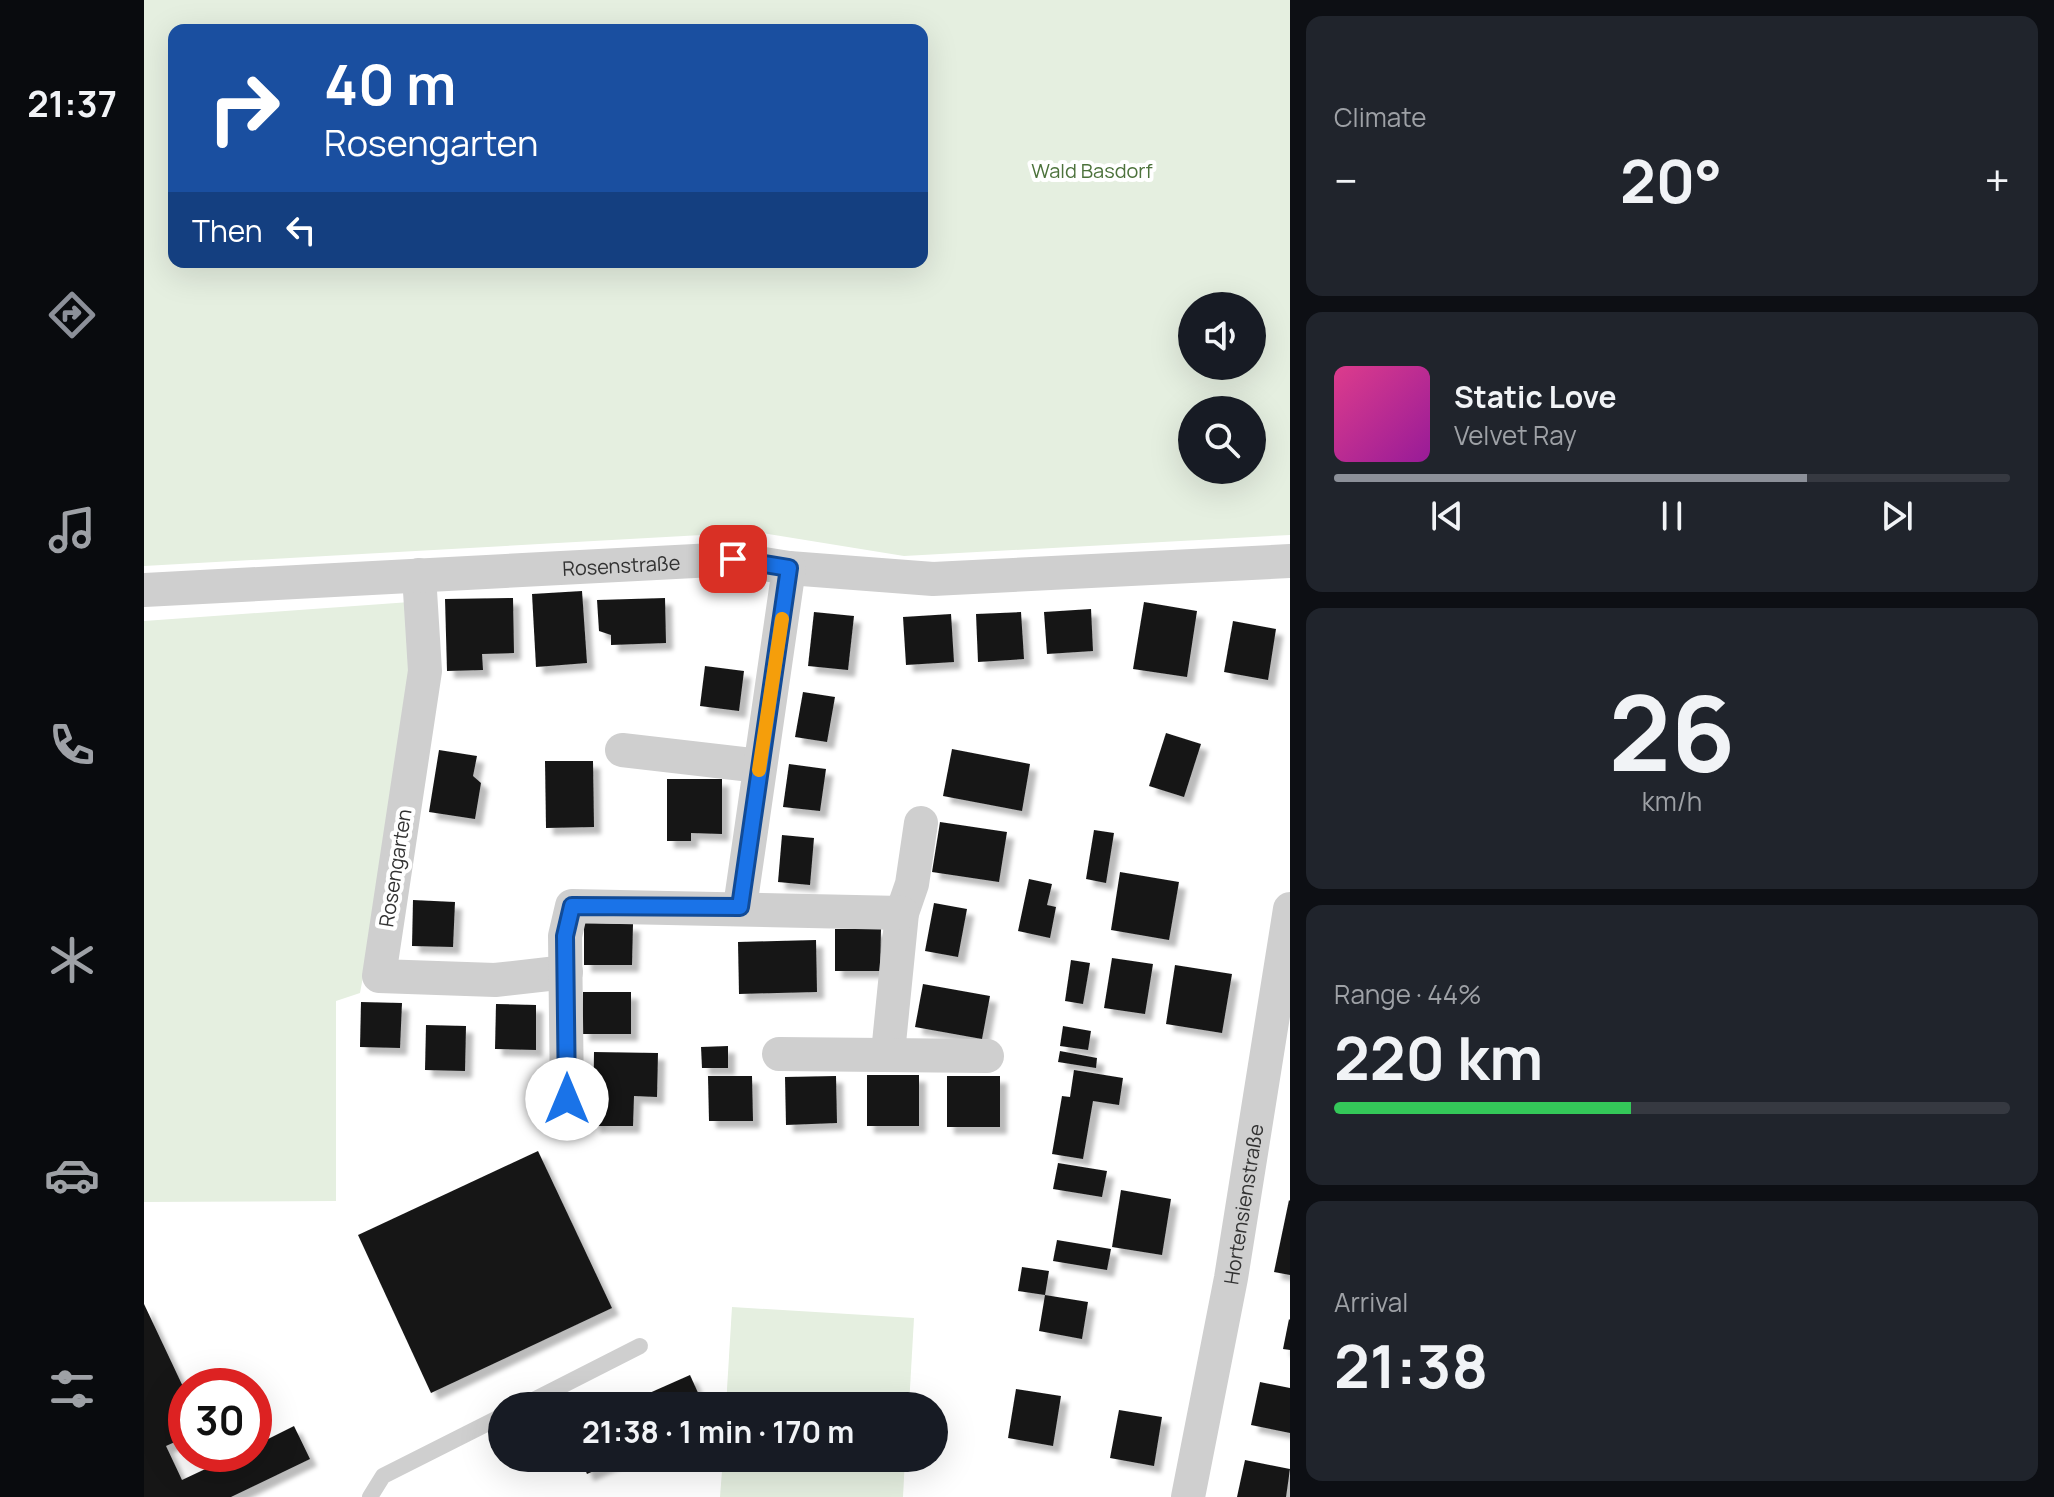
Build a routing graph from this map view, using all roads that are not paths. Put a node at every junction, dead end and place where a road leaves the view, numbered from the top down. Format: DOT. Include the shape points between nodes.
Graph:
graph roads {
  1 [pos="1290,561"];
  2 [pos="789,568"];
  3 [pos="419,575"];
  4 [pos="144,590"];
  5 [pos="622,750"];
  6 [pos="760,766"];
  7 [pos="921,823"];
  8 [pos="740,907"];
  9 [pos="1290,909"];
  10 [pos="902,913"];
  11 [pos="566,972"];
  12 [pos="888,1053"];
  13 [pos="779,1054"];
  14 [pos="987,1056"];
  15 [pos="567,1099"];
  16 [pos="640,1346"];
  17 [pos="550,1392"];
  18 [pos="488,1423"];
  19 [pos="370,1497"];
  20 [pos="1188,1497"];
  1 -- 2 [label="street, Rosenstraße" via="933,579"];
  2 -- 3 [label="street, Rosenstraße" via="733,559"];
  2 -- 6 [label="street"];
  3 -- 4 [label="street, Rosenstraße"];
  3 -- 11 [label="street, Rosengarten" via="425,671 379,976 495,980"];
  5 -- 6 [label="street"];
  6 -- 8 [label="street"];
  7 -- 10 [label="street"];
  8 -- 10 [label="street"];
  8 -- 11 [label="street" via="572,906 565,936"];
  9 -- 20 [label="street, Hortensienstraße" via="1231,1278"];
  10 -- 12 [label="street"];
  11 -- 15 [label="street"];
  12 -- 13 [label="street"];
  12 -- 14 [label="street"];
  16 -- 17 [label="lane"];
  18 -- 19 [label="lane" via="383,1476"];
}
